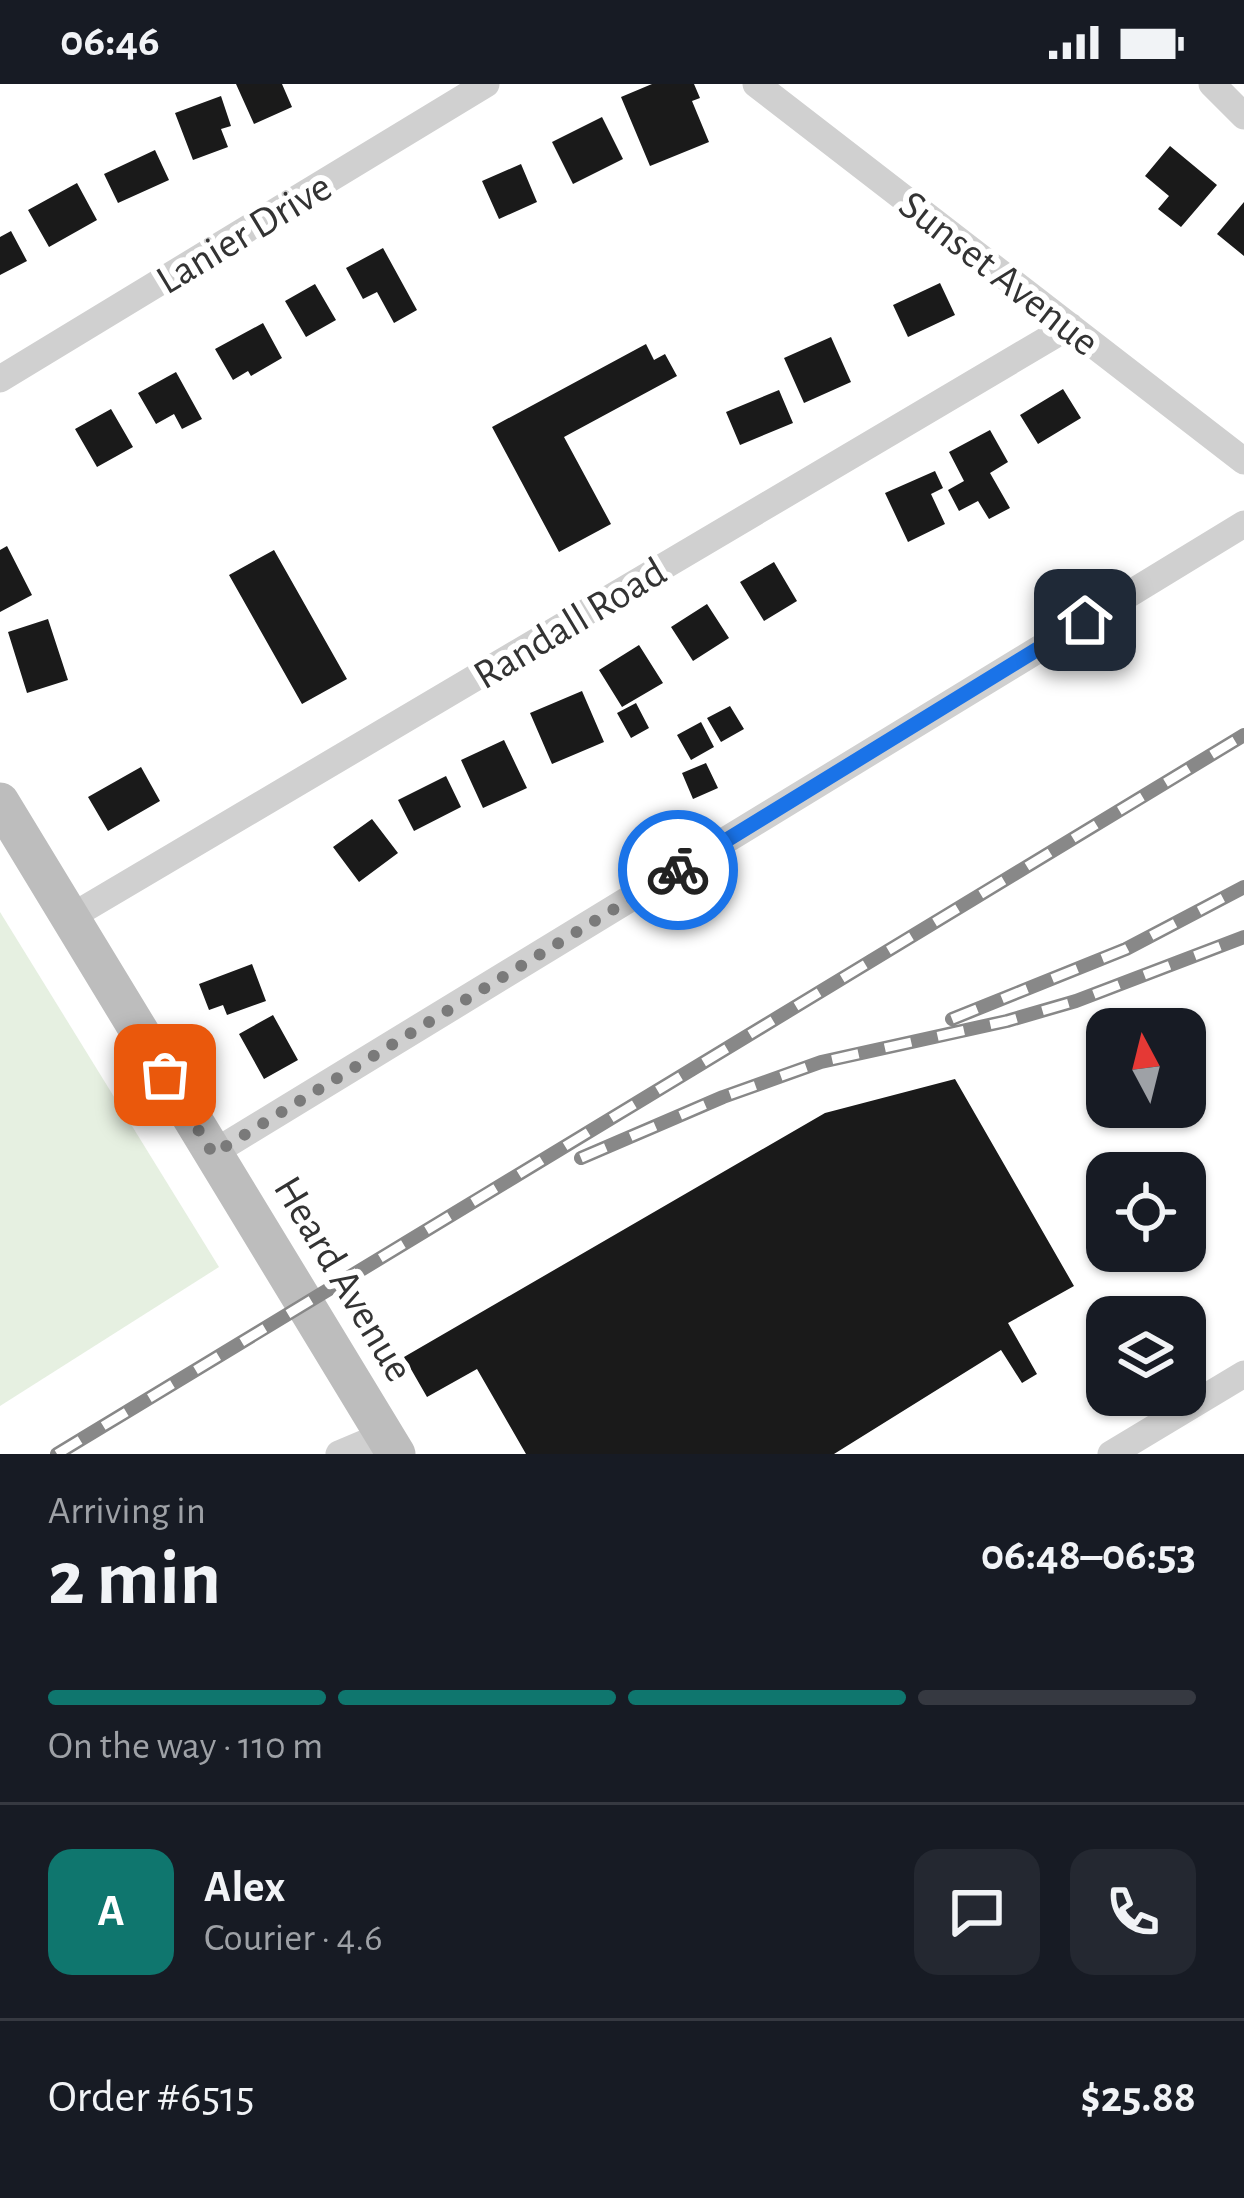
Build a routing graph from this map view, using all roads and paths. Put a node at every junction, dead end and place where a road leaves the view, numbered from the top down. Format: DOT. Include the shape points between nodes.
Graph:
graph roads {
  1 [pos="486,84"];
  2 [pos="756,84"];
  3 [pos="1212,84"];
  4 [pos="1244,116"];
  5 [pos="1070,326"];
  6 [pos="0,379"];
  7 [pos="1244,461"];
  8 [pos="1244,524"];
  9 [pos="0,802"];
  10 [pos="69,918"];
  11 [pos="213,1154"];
  12 [pos="1244,1374"];
  13 [pos="390,1444"];
  14 [pos="339,1454"];
  15 [pos="1112,1454"];
  1 -- 6 [label="street, Lanier Drive"];
  2 -- 5 [label="street, Sunset Avenue"];
  3 -- 4 [label="street"];
  5 -- 7 [label="street, Sunset Avenue"];
  5 -- 10 [label="street, Randall Road"];
  8 -- 11 [label="street"];
  9 -- 10 [label="street, Heard Avenue"];
  10 -- 11 [label="street, Heard Avenue"];
  11 -- 13 [label="street, Heard Avenue"];
  12 -- 15 [label="street"];
  13 -- 14 [label="street"];
}
